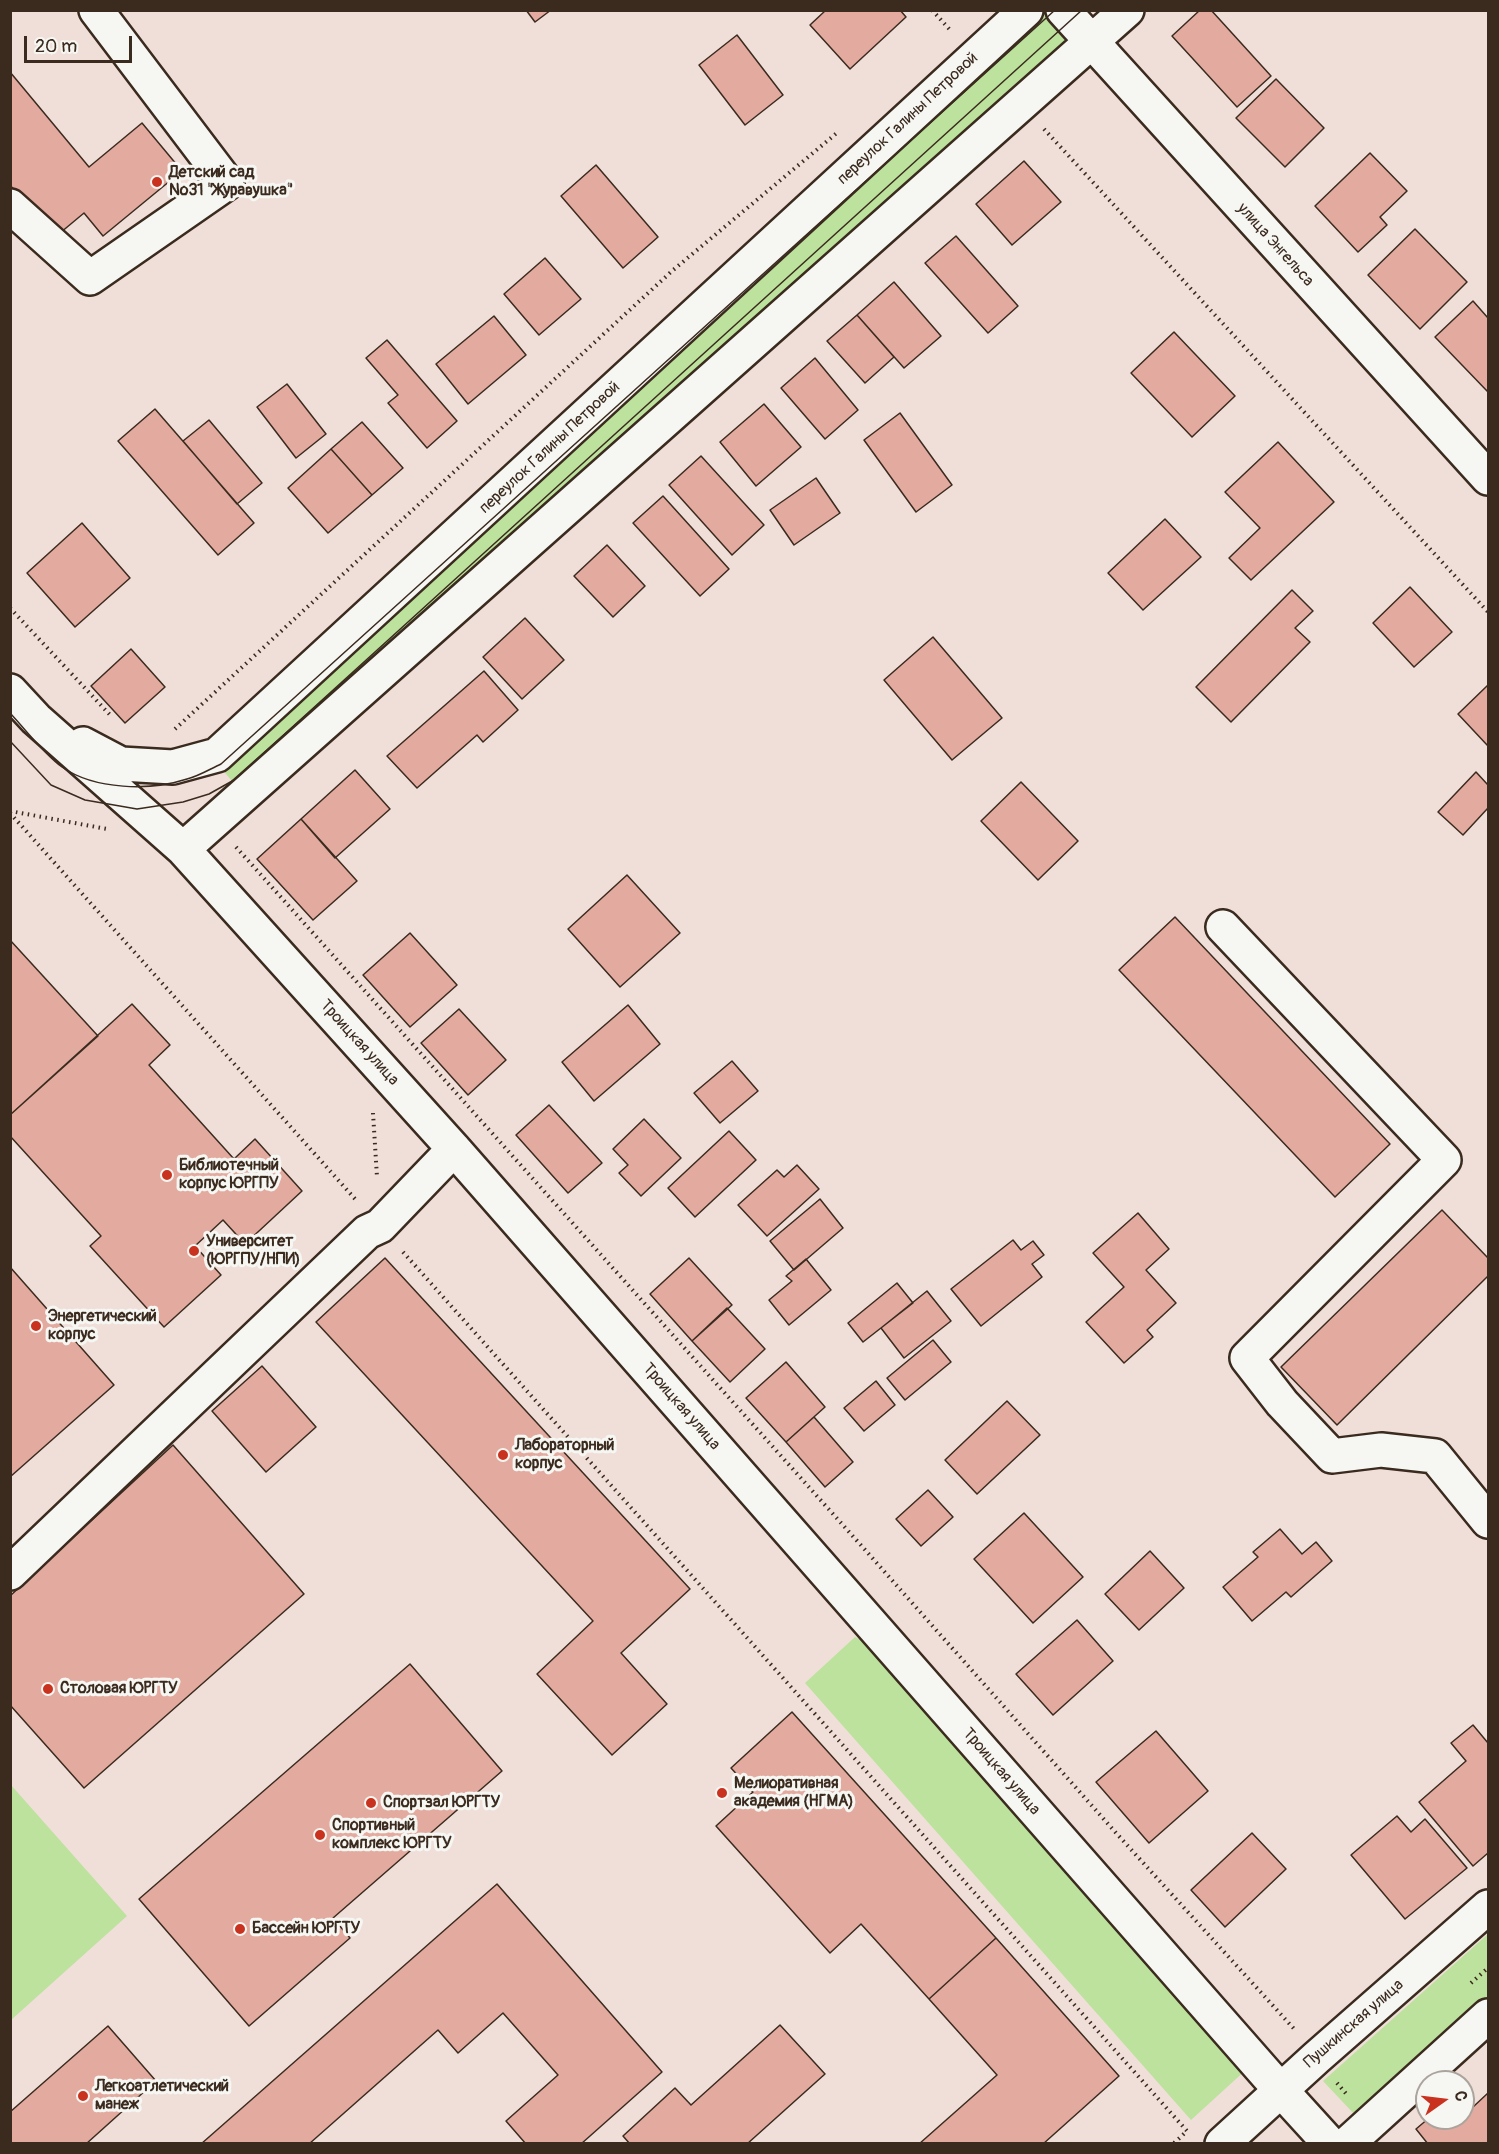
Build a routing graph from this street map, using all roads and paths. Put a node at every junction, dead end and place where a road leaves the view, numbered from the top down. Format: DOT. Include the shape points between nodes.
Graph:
graph roads {
  1 [pos="96,10"];
  2 [pos="1026,10"];
  3 [pos="1063,10"];
  4 [pos="1127,10"];
  5 [pos="960,25"];
  6 [pos="944,40"];
  7 [pos="1091,43"];
  8 [pos="1037,121"];
  9 [pos="843,127"];
  10 [pos="10,206"];
  11 [pos="1488,478"];
  12 [pos="10,608"];
  13 [pos="1488,612"];
  14 [pos="10,691"];
  15 [pos="36,719"];
  16 [pos="113,719"];
  17 [pos="173,767"];
  18 [pos="10,812"];
  19 [pos="219,818"];
  20 [pos="113,830"];
  21 [pos="183,849"];
  22 [pos="1223,927"];
  23 [pos="372,1102"];
  24 [pos="454,1149"];
  25 [pos="380,1226"];
  26 [pos="1488,1521"];
  27 [pos="10,1573"];
  28 [pos="1488,1907"];
  29 [pos="1488,2016"];
  30 [pos="1316,2058"];
  31 [pos="1281,2090"];
  32 [pos="1373,2119"];
  33 [pos="1173,2144"];
  34 [pos="1222,2144"];
  35 [pos="1330,2144"];
  36 [pos="1347,2144"];
  1 -- 10 [label="street" via="226,183 90,278"];
  2 -- 17 [label="street, переулок Галины Петровой" via="217,755"];
  3 -- 7 [label="street, улица Энгельса"];
  4 -- 7 [label="street"];
  5 -- 6 [label="path"];
  7 -- 11 [label="street, улица Энгельса"];
  7 -- 19 [label="street"];
  8 -- 13 [label="path"];
  9 -- 17 [label="path" via="672,271 150,752"];
  12 -- 16 [label="path"];
  14 -- 15 [label="street, Троицкая улица"];
  15 -- 17 [label="street, переулок Галины Петровой" via="121,765"];
  15 -- 21 [label="street, Троицкая улица"];
  18 -- 20 [label="path"];
  18 -- 25 [label="path"];
  19 -- 21 [label="street"];
  19 -- 30 [label="path" via="234,845 1306,2042"];
  21 -- 24 [label="street, Троицкая улица"];
  22 -- 26 [label="street" via="1444,1160 1247,1358 1282,1403 1332,1456 1381,1450 1435,1456"];
  23 -- 25 [label="path"];
  24 -- 25 [label="street"];
  24 -- 31 [label="street, Троицкая улица"];
  25 -- 27 [label="street" via="367,1232"];
  25 -- 33 [label="path" via="1187,2131"];
  28 -- 30 [label="street, Пушкинская улица"];
  29 -- 32 [label="street"];
  30 -- 31 [label="street, Пушкинская улица"];
  30 -- 32 [label="path"];
  31 -- 34 [label="street, Пушкинская улица"];
  31 -- 35 [label="street, Троицкая улица"];
  32 -- 36 [label="street"];
}
